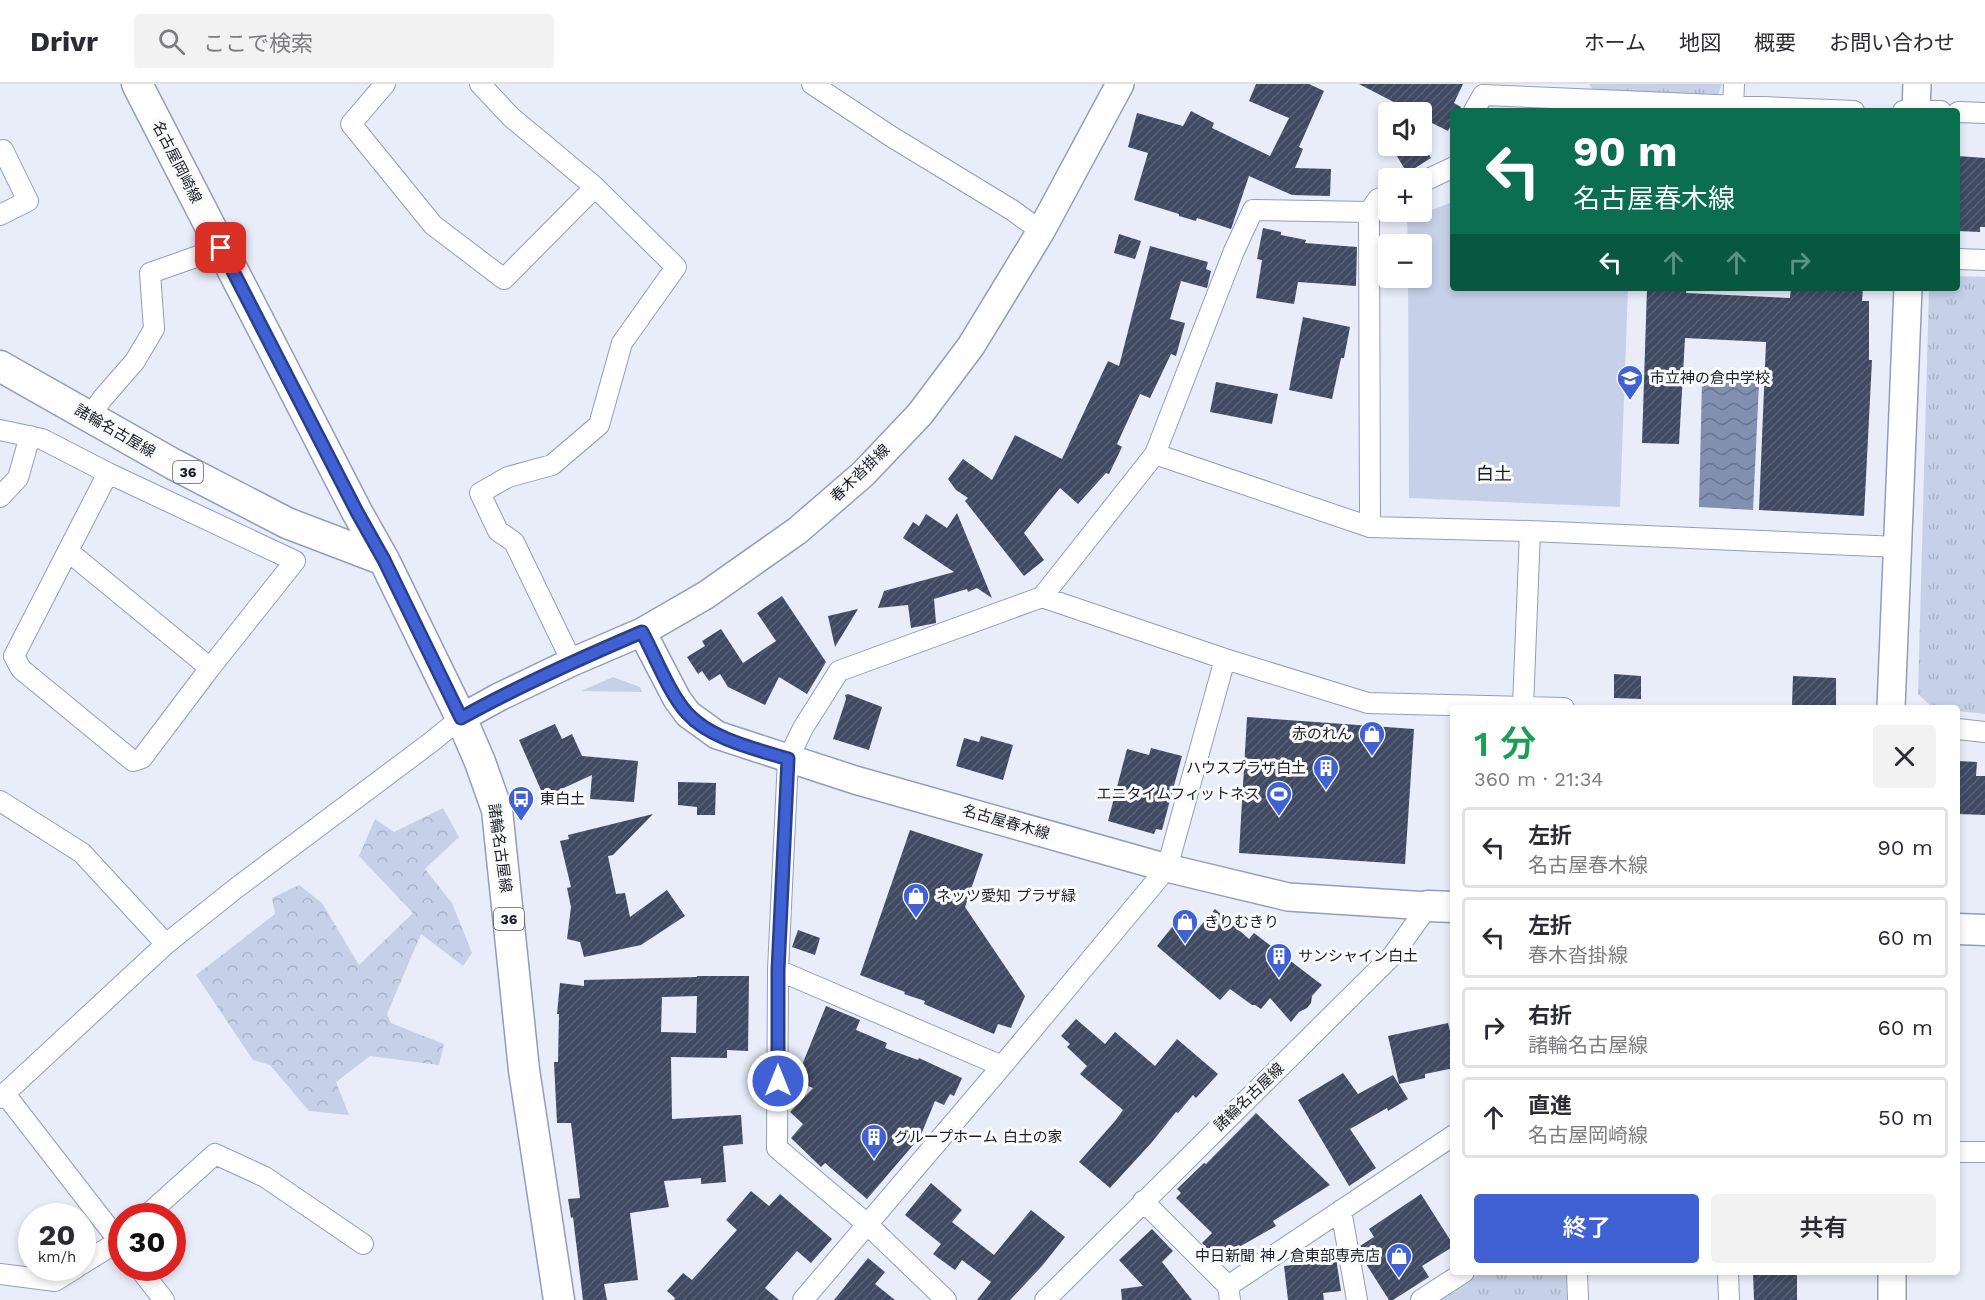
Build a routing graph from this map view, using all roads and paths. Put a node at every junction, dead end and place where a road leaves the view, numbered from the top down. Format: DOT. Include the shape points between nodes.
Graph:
graph roads {
  1 [pos="137,84"];
  2 [pos="385,84"];
  3 [pos="480,84"];
  4 [pos="812,84"];
  5 [pos="1120,84"];
  6 [pos="1734,84"];
  7 [pos="1572,92"];
  8 [pos="1732,106"];
  9 [pos="1476,108"];
  10 [pos="1781,108"];
  11 [pos="1960,112"];
  12 [pos="1985,113"];
  13 [pos="0,151"];
  14 [pos="1450,169"];
  15 [pos="1432,177"];
  16 [pos="595,187"];
  17 [pos="1378,199"];
  18 [pos="1369,212"];
  19 [pos="0,215"];
  20 [pos="1041,231"];
  21 [pos="221,248"];
  22 [pos="1960,259"];
  23 [pos="1985,260"];
  24 [pos="1908,291"];
  25 [pos="0,366"];
  26 [pos="90,417"];
  27 [pos="0,430"];
  28 [pos="30,436"];
  29 [pos="1155,454"];
  30 [pos="108,473"];
  31 [pos="0,497"];
  32 [pos="1370,527"];
  33 [pos="1530,531"];
  34 [pos="311,533"];
  35 [pos="1898,547"];
  36 [pos="69,552"];
  37 [pos="384,560"];
  38 [pos="295,561"];
  39 [pos="1042,597"];
  40 [pos="642,632"];
  41 [pos="1225,659"];
  42 [pos="572,662"];
  43 [pos="210,668"];
  44 [pos="1450,705"];
  45 [pos="1523,705"];
  46 [pos="1891,705"];
  47 [pos="461,718"];
  48 [pos="1960,729"];
  49 [pos="1985,732"];
  50 [pos="788,759"];
  51 [pos="0,801"];
  52 [pos="1167,868"];
  53 [pos="1441,907"];
  54 [pos="1960,929"];
  55 [pos="1985,930"];
  56 [pos="166,944"];
  57 [pos="778,970"];
  58 [pos="1002,1066"];
  59 [pos="2,1096"];
  60 [pos="1450,1138"];
  61 [pos="1960,1152"];
  62 [pos="1985,1152"];
  63 [pos="1143,1201"];
  64 [pos="160,1203"];
  65 [pos="1341,1210"];
  66 [pos="867,1224"];
  67 [pos="108,1225"];
  68 [pos="363,1244"];
  69 [pos="0,1274"];
  70 [pos="1459,1275"];
  71 [pos="1577,1275"];
  72 [pos="1728,1275"];
  73 [pos="1892,1275"];
  74 [pos="18,1276"];
  75 [pos="149,1281"];
  76 [pos="1229,1293"];
  77 [pos="164,1300"];
  78 [pos="559,1300"];
  79 [pos="803,1300"];
  80 [pos="946,1300"];
  81 [pos="1045,1300"];
  82 [pos="1357,1300"];
  83 [pos="1421,1300"];
  84 [pos="1578,1300"];
  85 [pos="1729,1300"];
  86 [pos="1892,1300"];
  1 -- 21 [label="main road, 名古屋岡崎線"];
  2 -- 16 [label="street" via="351,124 433,225 504,279"];
  3 -- 16 [label="street" via="511,117"];
  4 -- 20 [label="street"];
  5 -- 20 [label="street, 春木沓掛線"];
  6 -- 8 [label="street"];
  7 -- 8 [label="street"];
  7 -- 9 [label="street" via="1483,95"];
  8 -- 10 [label="street"];
  11 -- 12 [label="street"];
  13 -- 19 [label="street" via="3,150 28,201"];
  14 -- 15 [label="street"];
  16 -- 42 [label="street" via="676,267 622,343 599,425 552,465 508,477 480,493 498,531 514,542"];
  17 -- 18 [label="street"];
  18 -- 29 [label="street" via="1253,210"];
  18 -- 32 [label="street"];
  20 -- 40 [label="street, 春木沓掛線" via="950,375 920,414 863,474 748,567"];
  21 -- 26 [label="street" via="150,273 154,329 135,361"];
  21 -- 37 [label="main road, 名古屋岡崎線"];
  22 -- 23 [label="street"];
  24 -- 35 [label="street"];
  25 -- 26 [label="main road, 諸輪名古屋線 / 36"];
  26 -- 34 [label="main road, 諸輪名古屋線 / 36" via="287,524"];
  27 -- 28 [label="street"];
  28 -- 30 [label="street"];
  28 -- 31 [label="street" via="18,478"];
  29 -- 32 [label="street"];
  29 -- 39 [label="street"];
  30 -- 36 [label="street"];
  30 -- 38 [label="street"];
  32 -- 33 [label="street"];
  33 -- 35 [label="street"];
  33 -- 45 [label="street"];
  34 -- 37 [label="main road, 諸輪名古屋線 / 36"];
  34 -- 38 [label="street"];
  35 -- 46 [label="street"];
  36 -- 43 [label="street"];
  36 -- 43 [label="street" via="14,656 21,669 38,683 133,761 142,758"];
  37 -- 47 [label="main road, 諸輪名古屋線 / 36"];
  38 -- 43 [label="street"];
  39 -- 41 [label="street"];
  39 -- 50 [label="street" via="838,671"];
  40 -- 42 [label="street, 春木沓掛線"];
  40 -- 50 [label="street, 名古屋春木線" via="688,714 717,735"];
  41 -- 44 [label="street" via="1368,703"];
  41 -- 52 [label="street"];
  42 -- 47 [label="street, 春木沓掛線"];
  47 -- 56 [label="street"];
  47 -- 78 [label="main road, 諸輪名古屋線 / 36" via="497,810 524,1070"];
  48 -- 49 [label="street"];
  50 -- 52 [label="street, 名古屋春木線"];
  50 -- 57 [label="street"];
  51 -- 56 [label="street" via="82,853"];
  52 -- 53 [label="street, 名古屋春木線" via="1288,897"];
  52 -- 58 [label="street"];
  53 -- 63 [label="street, 諸輪名古屋線"];
  54 -- 55 [label="main road"];
  56 -- 59 [label="street"];
  57 -- 58 [label="street"];
  57 -- 66 [label="street" via="777,1148"];
  58 -- 66 [label="street"];
  59 -- 67 [label="street"];
  60 -- 65 [label="street"];
  61 -- 62 [label="street"];
  63 -- 76 [label="street"];
  63 -- 81 [label="street, 諸輪名古屋線"];
  64 -- 68 [label="street" via="215,1154 265,1177"];
  65 -- 76 [label="street"];
  65 -- 82 [label="street"];
  66 -- 79 [label="street"];
  66 -- 80 [label="street"];
  69 -- 74 [label="street"];
  70 -- 83 [label="street"];
  71 -- 84 [label="street"];
  72 -- 85 [label="street"];
  73 -- 86 [label="street"];
  75 -- 77 [label="street"];
}
